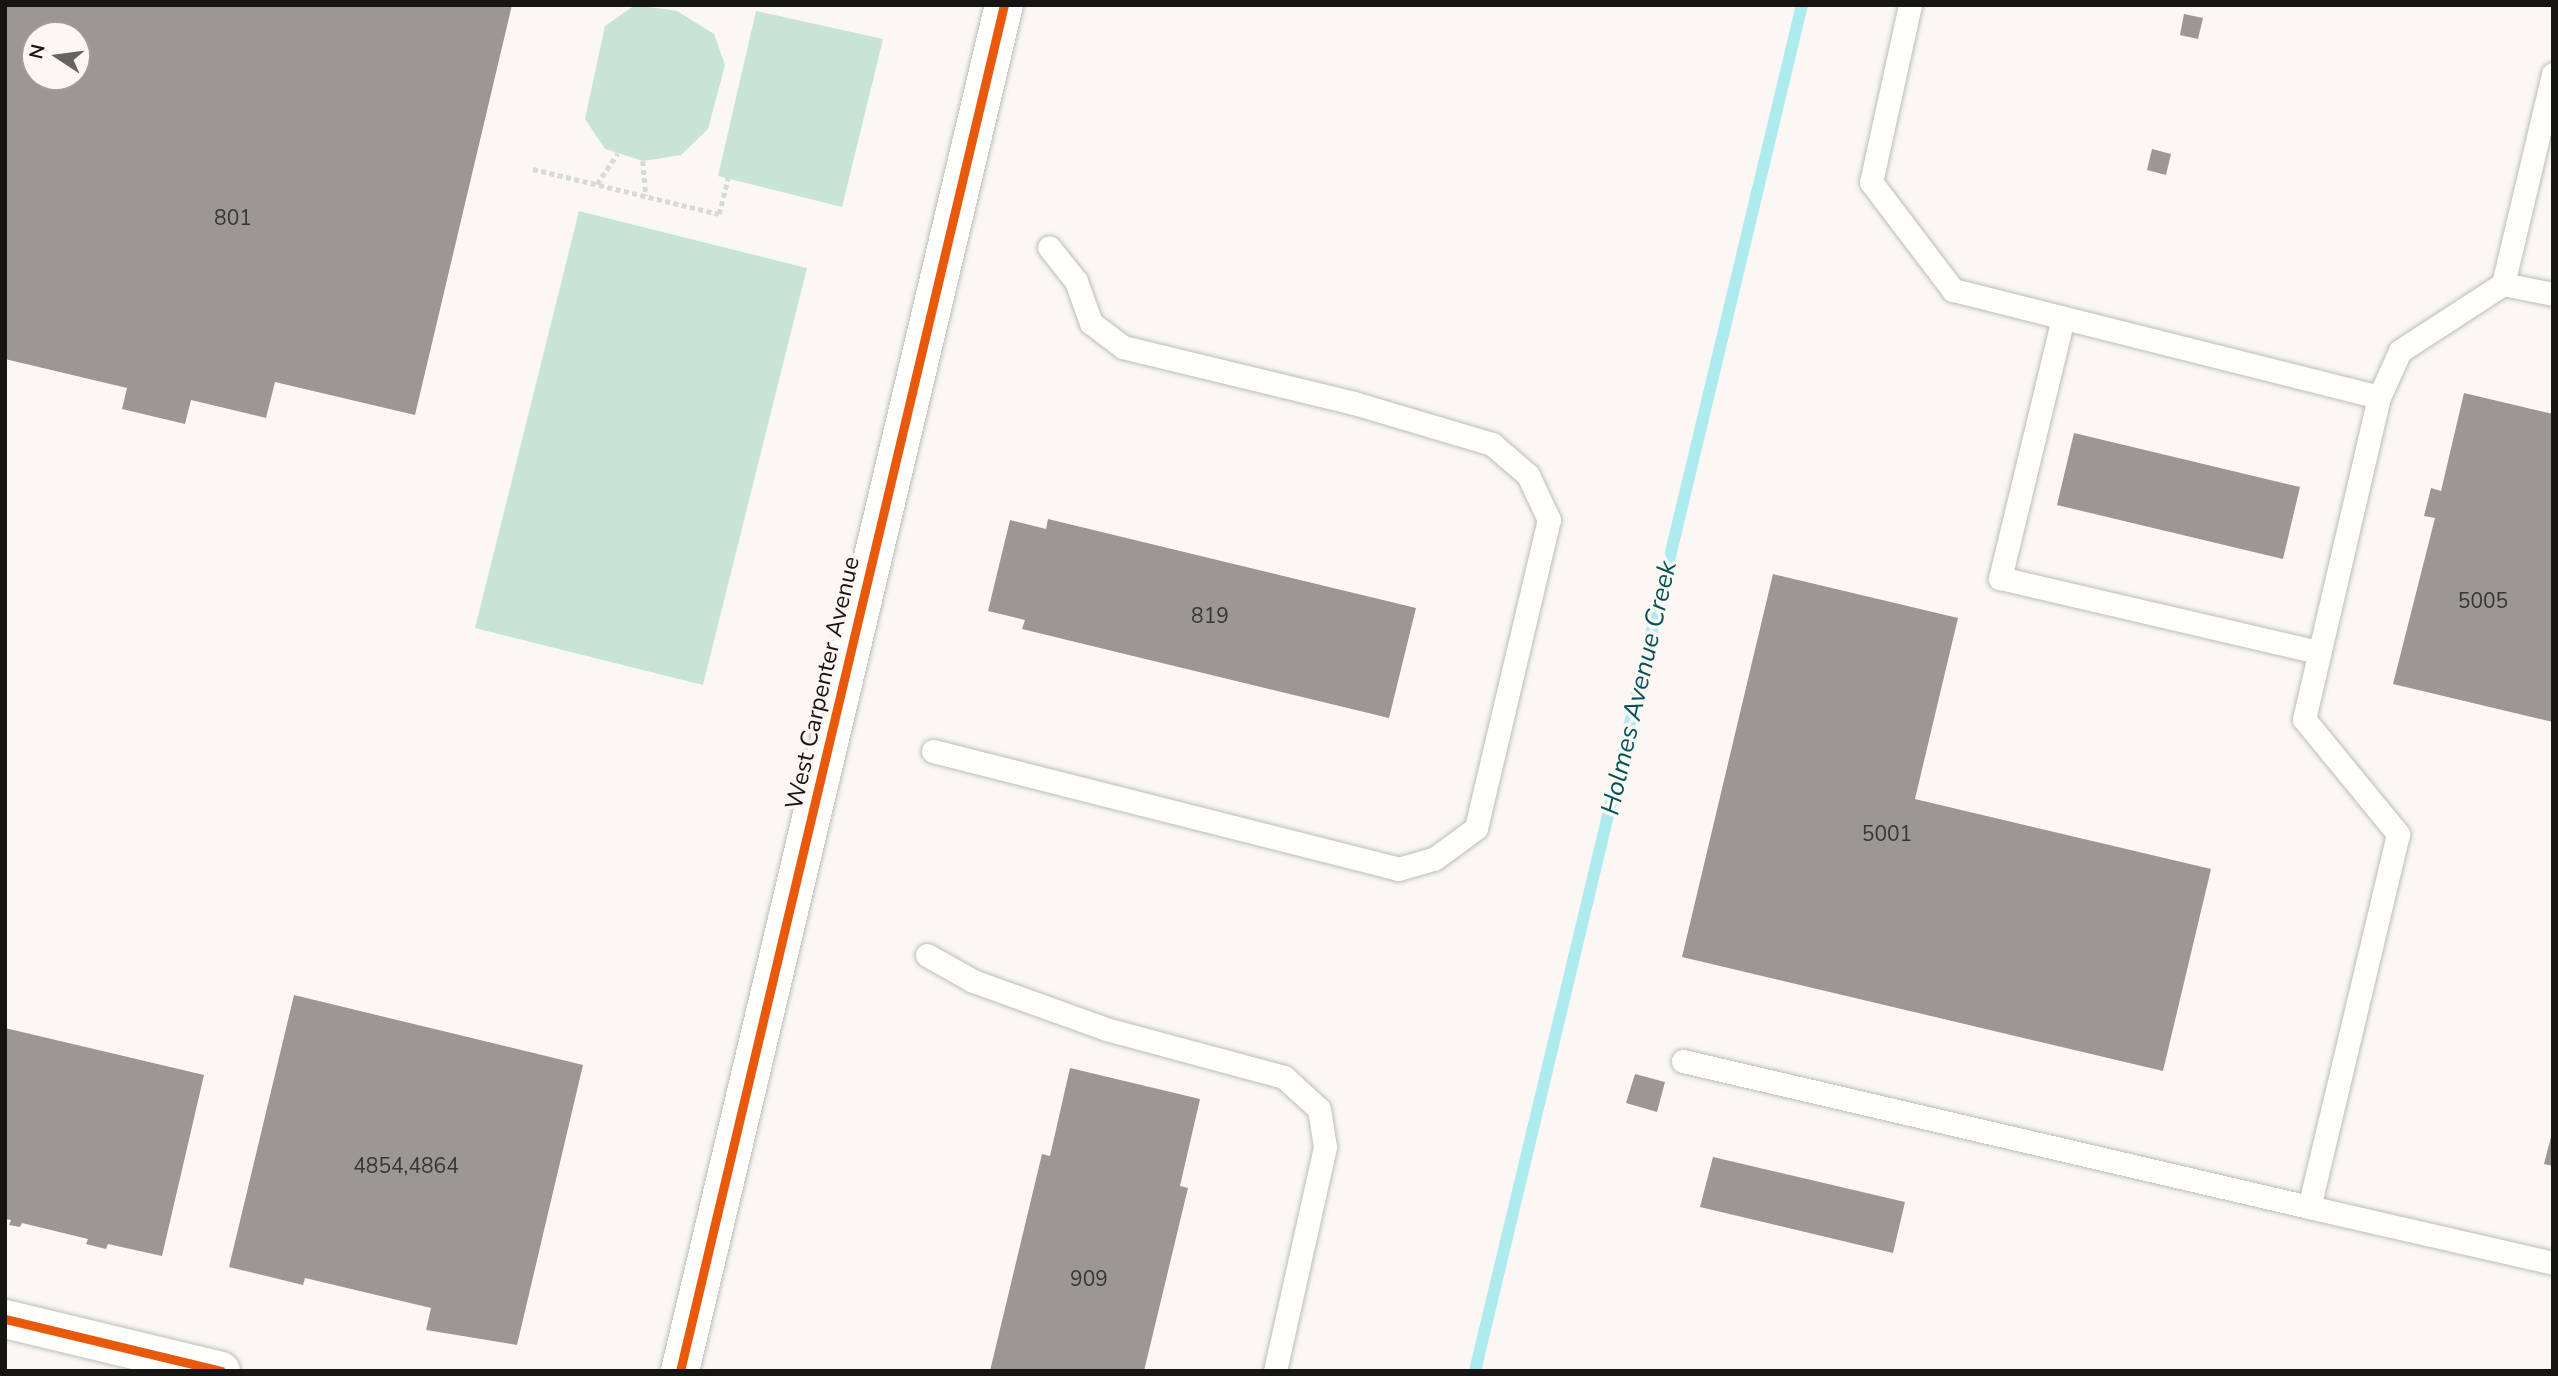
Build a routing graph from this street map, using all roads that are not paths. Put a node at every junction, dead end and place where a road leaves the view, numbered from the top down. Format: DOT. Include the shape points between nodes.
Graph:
graph roads {
  1 [pos="1003,5"];
  2 [pos="1910,5"];
  3 [pos="2553,74"];
  4 [pos="1049,247"];
  5 [pos="2503,284"];
  6 [pos="2553,294"];
  7 [pos="2063,318"];
  8 [pos="2379,397"];
  9 [pos="2319,652"];
  10 [pos="933,751"];
  11 [pos="927,955"];
  12 [pos="1684,1061"];
  13 [pos="2309,1208"];
  14 [pos="2553,1264"];
  15 [pos="5,1319"];
  16 [pos="221,1371"];
  17 [pos="680,1371"];
  18 [pos="1275,1371"];
  1 -- 17 [label="street, West Carpenter Avenue"];
  2 -- 7 [label="lane" via="1871,182 1954,290"];
  3 -- 5 [label="lane"];
  4 -- 10 [label="lane" via="1076,281 1091,324 1123,347 1354,403 1492,444 1528,475 1549,520 1476,828 1434,859 1398,869"];
  5 -- 6 [label="lane"];
  5 -- 8 [label="lane" via="2400,351"];
  7 -- 8 [label="lane"];
  7 -- 9 [label="lane" via="2000,578"];
  8 -- 9 [label="lane"];
  9 -- 13 [label="lane" via="2304,719 2398,834"];
  11 -- 18 [label="lane" via="973,981 1106,1030 1284,1077 1319,1109 1325,1147"];
  12 -- 13 [label="lane"];
  13 -- 14 [label="lane"];
  15 -- 16 [label="street"];
}
